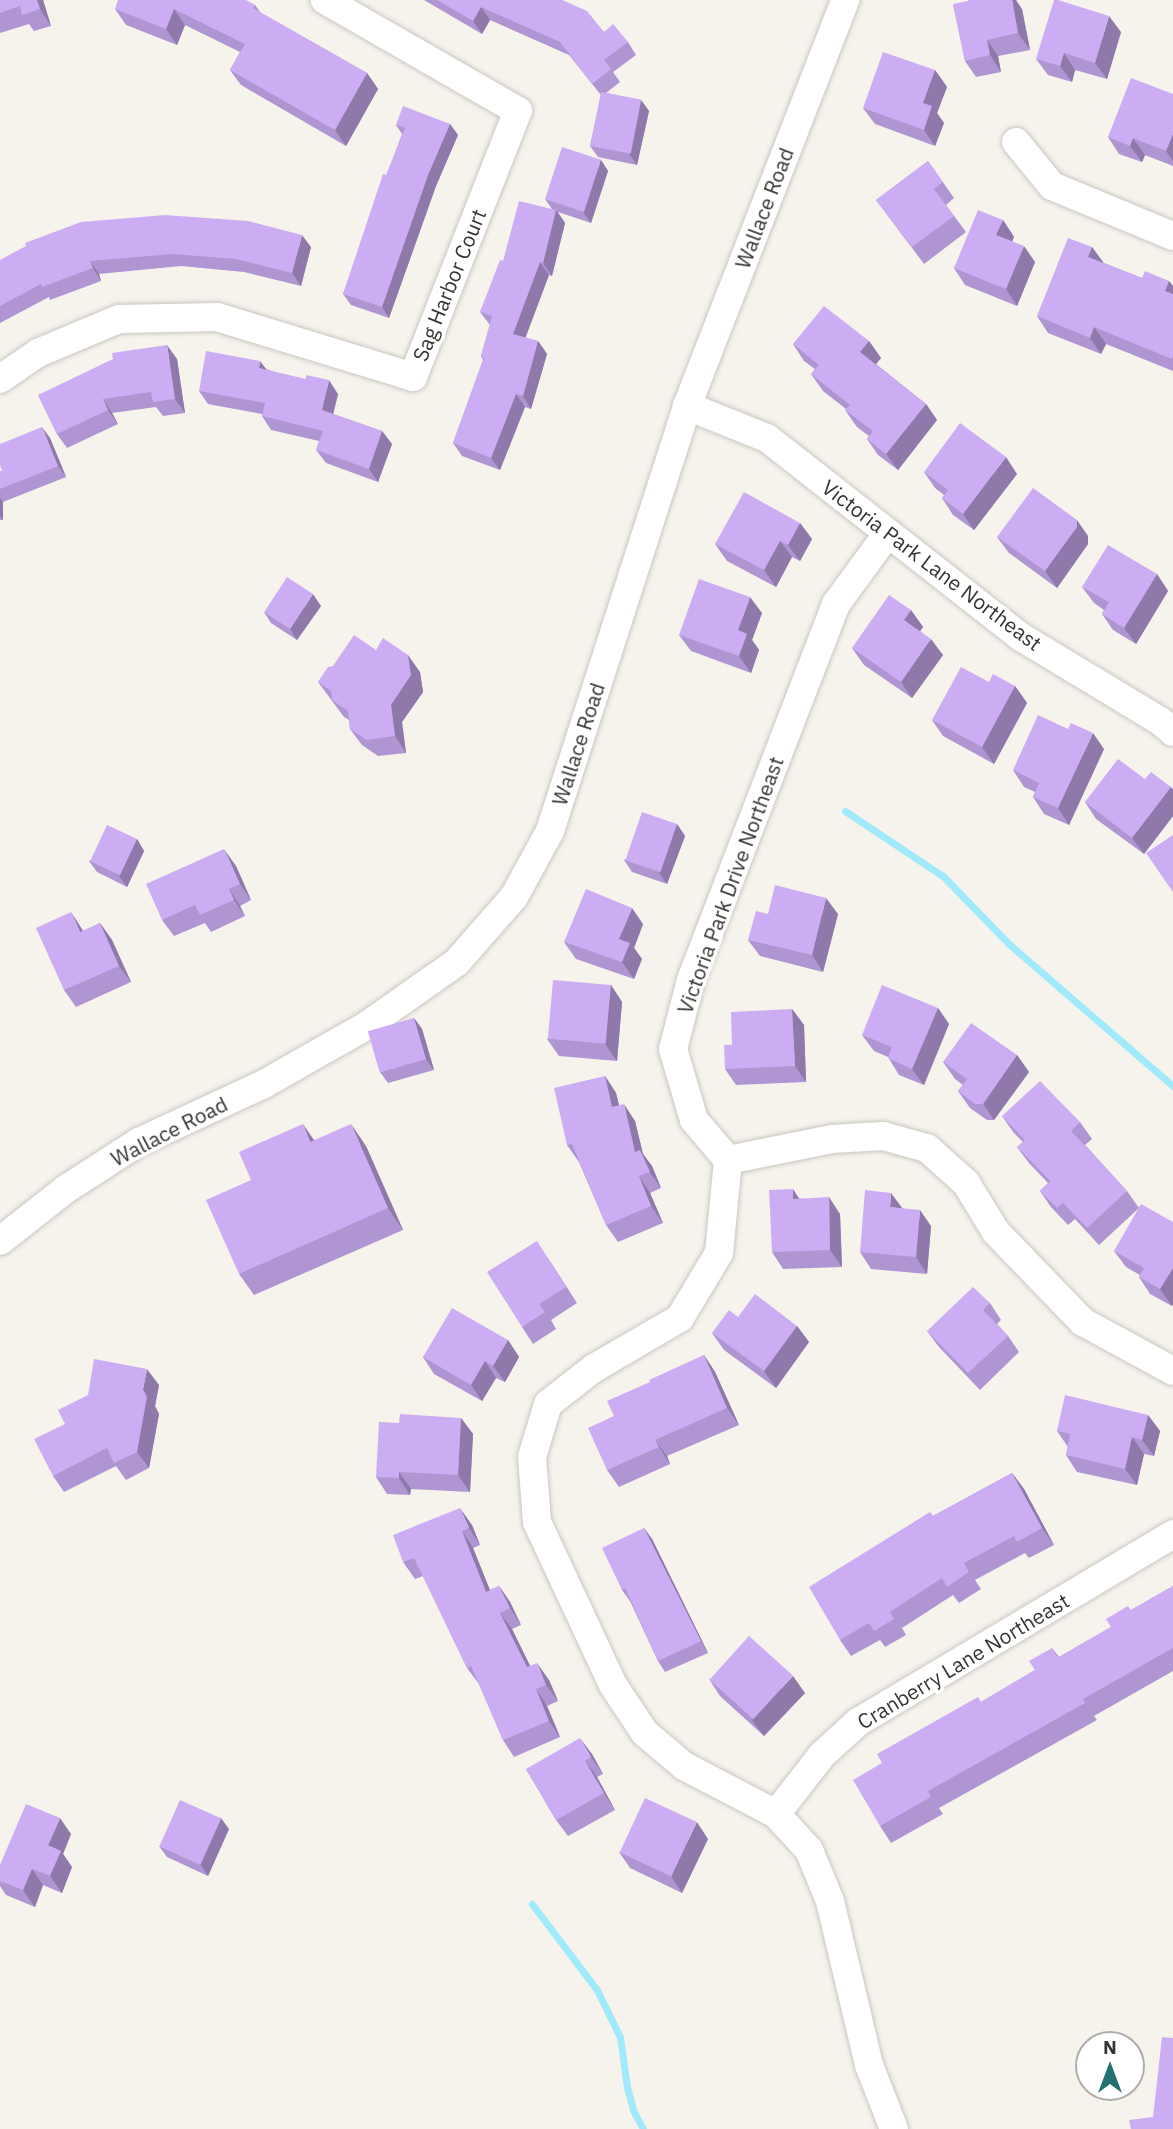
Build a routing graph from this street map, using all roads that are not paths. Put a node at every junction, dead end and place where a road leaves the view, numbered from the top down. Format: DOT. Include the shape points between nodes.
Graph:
graph roads {
  1 [pos="325,0"];
  2 [pos="845,0"];
  3 [pos="1016,142"];
  4 [pos="1173,236"];
  5 [pos="0,379"];
  6 [pos="687,406"];
  7 [pos="888,533"];
  8 [pos="1173,732"];
  9 [pos="728,1160"];
  10 [pos="0,1241"];
  11 [pos="1173,1371"];
  12 [pos="1173,1534"];
  13 [pos="776,1814"];
  14 [pos="894,2129"];
  1 -- 5 [label="street, Sag Harbor Court" via="518,111 413,377 217,317 119,319 38,353"];
  2 -- 6 [label="street, Wallace Road"];
  3 -- 4 [label="street" via="1052,186"];
  6 -- 7 [label="street, Victoria Park Lane Northeast" via="767,438"];
  6 -- 10 [label="street, Wallace Road" via="550,831 514,897 457,962 366,1026 264,1084 139,1142 66,1189"];
  7 -- 8 [label="street, Victoria Park Lane Northeast" via="1021,637"];
  7 -- 9 [label="street, Victoria Park Drive Northeast" via="836,604 691,979 673,1049 694,1120"];
  9 -- 11 [label="street" via="832,1139 883,1136 928,1148 966,1183 996,1232 1083,1322"];
  9 -- 13 [label="street" via="719,1253 680,1318 594,1368 548,1404 532,1457 537,1522 613,1685 645,1733 684,1766"];
  12 -- 13 [label="street, Cranberry Lane Northeast" via="858,1722 822,1755"];
  13 -- 14 [label="street" via="809,1850 830,1901 869,2064"];
}
